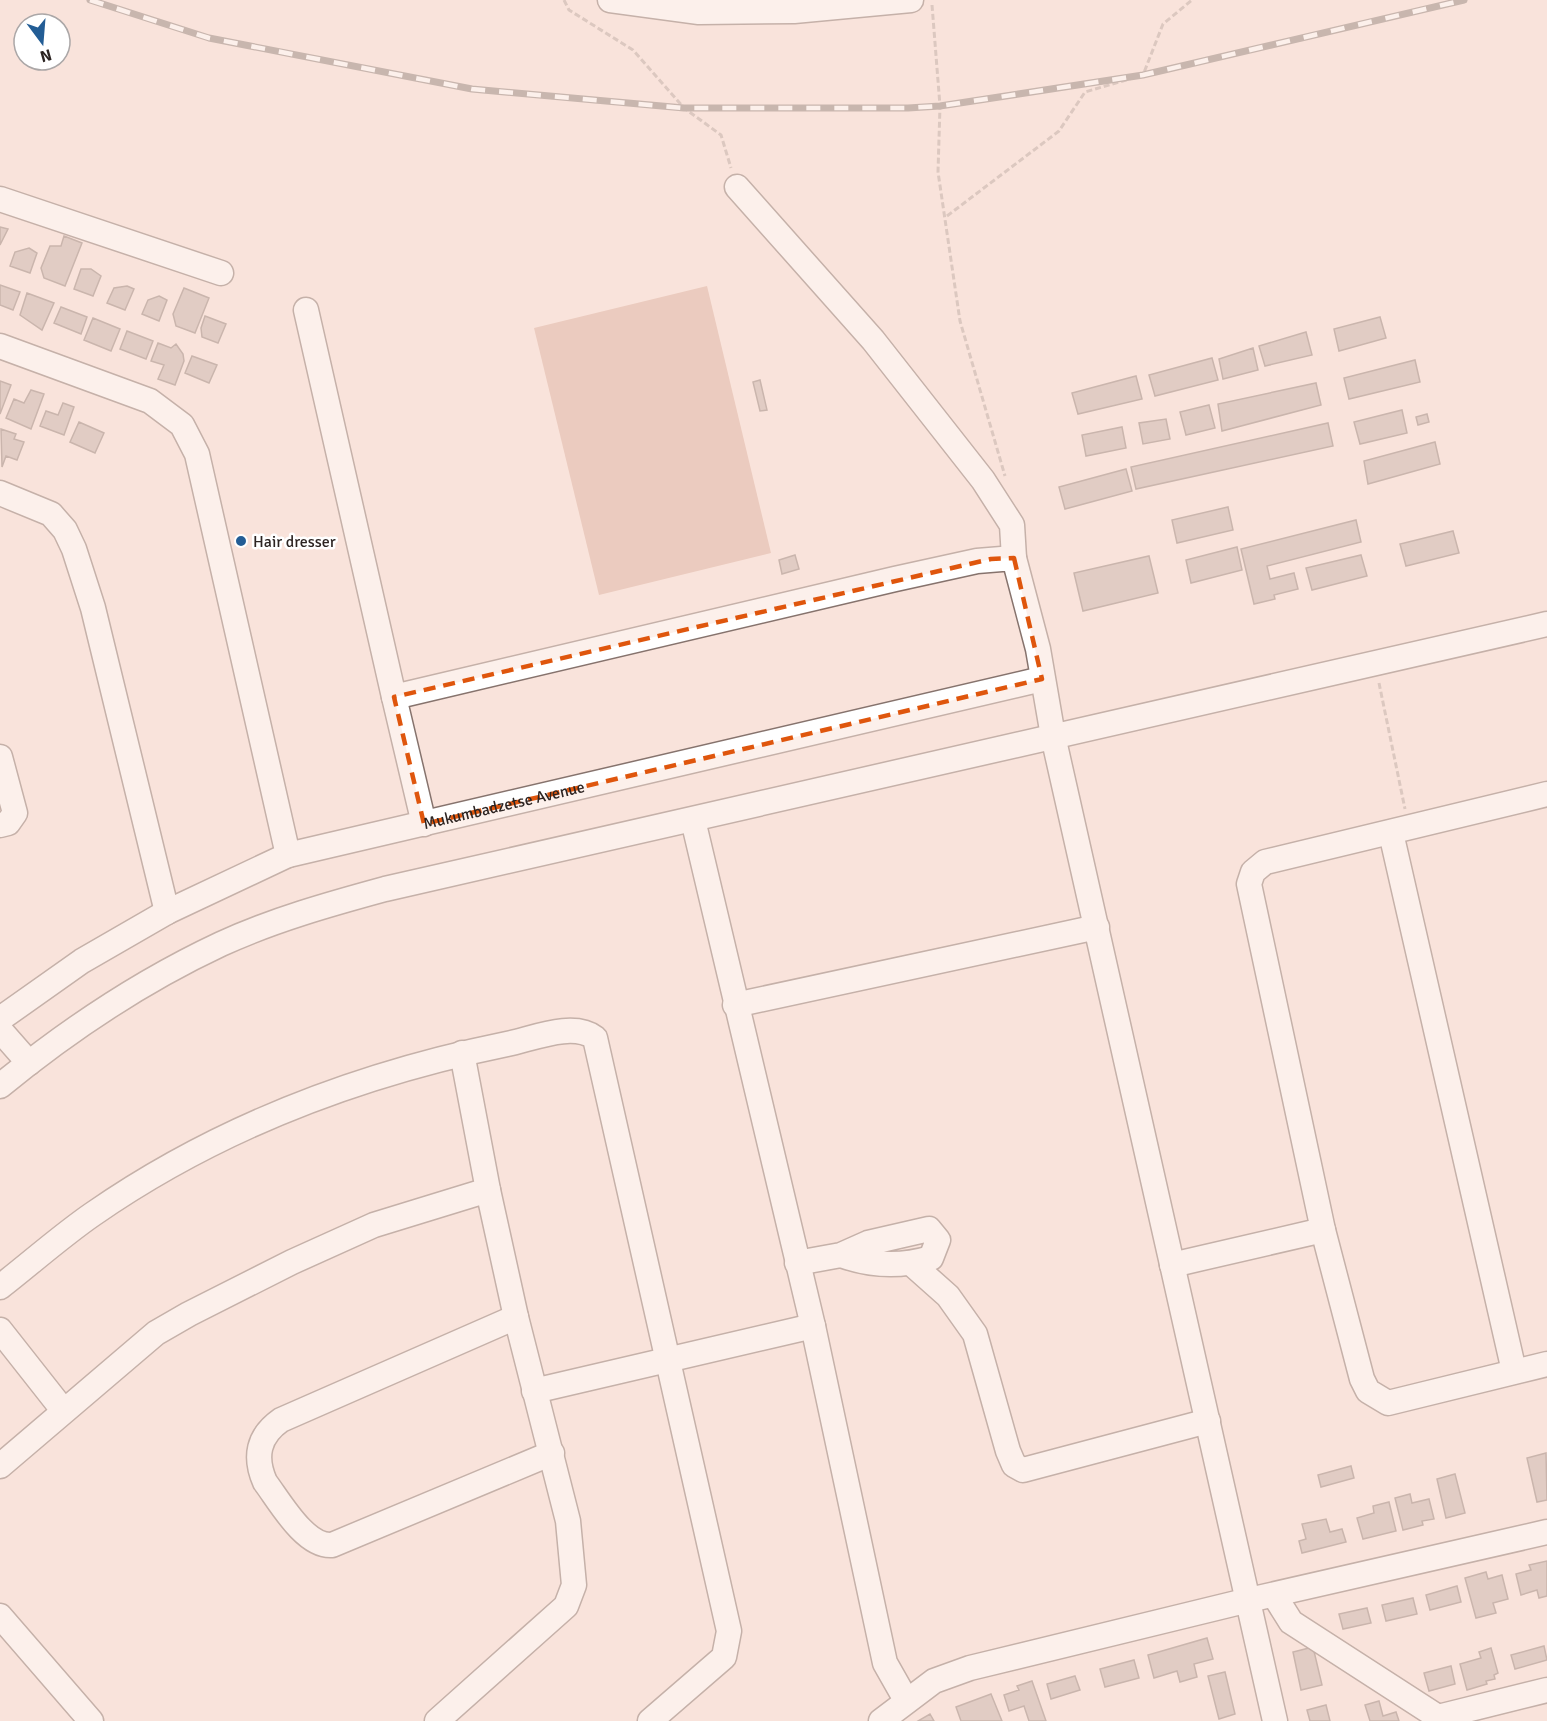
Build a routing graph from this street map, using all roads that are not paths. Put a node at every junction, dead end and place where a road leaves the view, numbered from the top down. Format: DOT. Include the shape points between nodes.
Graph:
graph roads {
  1 [pos="610,0"];
  2 [pos="911,0"];
  3 [pos="736,187"];
  4 [pos="0,200"];
  5 [pos="221,273"];
  6 [pos="306,310"];
  7 [pos="0,346"];
  8 [pos="0,493"];
  9 [pos="1014,558"];
  10 [pos="1547,624"];
  11 [pos="1042,679"];
  12 [pos="394,697"];
  13 [pos="1053,736"];
  14 [pos="0,757"];
  15 [pos="1547,794"];
  16 [pos="693,820"];
  17 [pos="0,825"];
  18 [pos="424,825"];
  19 [pos="1400,830"];
  20 [pos="288,855"];
  21 [pos="167,912"];
  22 [pos="1097,927"];
  23 [pos="735,1005"];
  24 [pos="0,1019"];
  25 [pos="0,1030"];
  26 [pos="462,1053"];
  27 [pos="29,1063"];
  28 [pos="0,1086"];
  29 [pos="488,1190"];
  30 [pos="1323,1230"];
  31 [pos="842,1255"];
  32 [pos="797,1263"];
  33 [pos="912,1264"];
  34 [pos="1172,1265"];
  35 [pos="0,1287"];
  36 [pos="516,1317"];
  37 [pos="813,1326"];
  38 [pos="0,1330"];
  39 [pos="669,1358"];
  40 [pos="1547,1365"];
  41 [pos="1514,1371"];
  42 [pos="534,1391"];
  43 [pos="63,1410"];
  44 [pos="1208,1421"];
  45 [pos="552,1454"];
  46 [pos="0,1466"];
  47 [pos="1547,1532"];
  48 [pos="1274,1594"];
  49 [pos="1249,1600"];
  50 [pos="0,1616"];
  51 [pos="1547,1690"];
  52 [pos="906,1700"];
  53 [pos="1439,1719"];
  54 [pos="91,1721"];
  55 [pos="437,1721"];
  56 [pos="650,1721"];
  57 [pos="881,1721"];
  58 [pos="1275,1721"];
  1 -- 2 [label="street" via="699,12 794,11"];
  3 -- 9 [label="street" via="873,340 983,480 1012,525"];
  4 -- 5 [label="street"];
  6 -- 12 [label="street"];
  7 -- 20 [label="street" via="150,401 172,416 190,438 197,454"];
  8 -- 21 [label="street" via="51,514 74,549 93,608"];
  9 -- 11 [label="street"];
  9 -- 12 [label="street" via="984,560 895,579"];
  10 -- 13 [label="street"];
  11 -- 13 [label="street"];
  11 -- 18 [label="street, Mukumbadzetse Avenue"];
  12 -- 18 [label="street"];
  13 -- 16 [label="street"];
  13 -- 22 [label="street"];
  14 -- 17 [label="street" via="15,813 8,823"];
  15 -- 19 [label="street"];
  16 -- 23 [label="street"];
  16 -- 27 [label="street" via="385,889 285,919 221,944 104,1009"];
  18 -- 20 [label="street, Mukumbadzetse Avenue"];
  19 -- 30 [label="street" via="1265,862 1253,872 1250,884"];
  19 -- 41 [label="street"];
  20 -- 21 [label="street, Mukumbadzetse Avenue"];
  21 -- 24 [label="street, Mukumbadzetse Avenue" via="82,961"];
  22 -- 23 [label="street"];
  22 -- 34 [label="street"];
  23 -- 32 [label="street"];
  25 -- 27 [label="street"];
  26 -- 29 [label="street"];
  26 -- 35 [label="street" via="351,1085 275,1113 144,1181 92,1215"];
  26 -- 39 [label="street" via="567,1031 588,1033 595,1038"];
  27 -- 28 [label="street"];
  29 -- 36 [label="street"];
  29 -- 43 [label="street" via="374,1225 226,1294 156,1333"];
  30 -- 34 [label="street"];
  30 -- 41 [label="street" via="1362,1379 1375,1397 1388,1403"];
  31 -- 32 [label="street"];
  31 -- 33 [label="street" via="862,1263"];
  31 -- 33 [label="street" via="895,1236 933,1231 938,1240 932,1258"];
  32 -- 37 [label="street"];
  33 -- 44 [label="street" via="948,1296 975,1334 1008,1451 1014,1465 1023,1470"];
  34 -- 44 [label="street"];
  36 -- 42 [label="street"];
  36 -- 45 [label="street" via="281,1420 268,1428 261,1439 260,1473 312,1540 325,1546"];
  37 -- 39 [label="street"];
  37 -- 52 [label="street" via="885,1663"];
  38 -- 43 [label="street"];
  39 -- 42 [label="street"];
  39 -- 56 [label="street" via="729,1631 724,1657"];
  40 -- 41 [label="street"];
  42 -- 45 [label="street"];
  43 -- 46 [label="street"];
  44 -- 49 [label="street"];
  45 -- 55 [label="street" via="570,1533 574,1568 571,1596 566,1606"];
  47 -- 48 [label="street"];
  48 -- 49 [label="street"];
  48 -- 53 [label="street" via="1291,1622"];
  49 -- 52 [label="street" via="970,1668 934,1681"];
  49 -- 58 [label="street"];
  50 -- 54 [label="street"];
  51 -- 53 [label="street"];
  52 -- 57 [label="street"];
}
